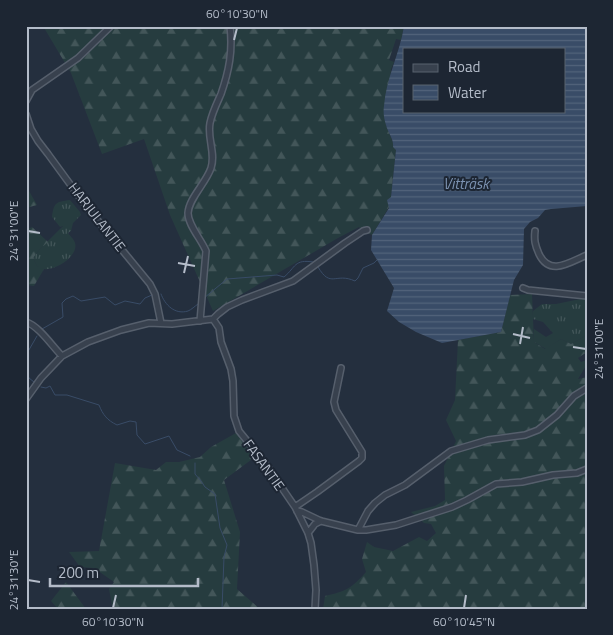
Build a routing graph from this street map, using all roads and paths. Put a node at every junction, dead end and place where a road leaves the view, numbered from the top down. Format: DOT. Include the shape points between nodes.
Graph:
graph roads {
  1 [pos="111,26"];
  2 [pos="230,26"];
  3 [pos="26,101"];
  4 [pos="26,114"];
  5 [pos="367,230"];
  6 [pos="535,231"];
  7 [pos="587,255"];
  8 [pos="523,288"];
  9 [pos="587,296"];
  10 [pos="213,319"];
  11 [pos="200,320"];
  12 [pos="26,322"];
  13 [pos="161,323"];
  14 [pos="62,356"];
  15 [pos="341,368"];
  16 [pos="587,388"];
  17 [pos="26,400"];
  18 [pos="587,469"];
  19 [pos="296,509"];
  20 [pos="321,521"];
  21 [pos="358,530"];
  22 [pos="308,532"];
  23 [pos="315,609"];
  1 -- 3 [label="street" via="78,58 32,90"];
  2 -- 11 [label="street" via="230,60 210,123 213,159 188,214 206,251"];
  4 -- 13 [label="street, HARJULANTIE" via="38,141 150,284"];
  5 -- 10 [label="street" via="293,281 242,300"];
  6 -- 7 [label="street" via="535,245 549,266 558,267"];
  8 -- 9 [label="street"];
  10 -- 11 [label="street"];
  10 -- 19 [label="street, FASANTIE" via="233,381 233,402 239,431"];
  11 -- 13 [label="street"];
  12 -- 14 [label="street" via="36,328"];
  13 -- 14 [label="street" via="121,330"];
  14 -- 17 [label="street" via="40,378"];
  15 -- 19 [label="street" via="335,407 362,452 362,458"];
  16 -- 21 [label="street" via="538,430 451,451 405,486 375,503"];
  18 -- 21 [label="street" via="496,484 452,507 396,524"];
  19 -- 20 [label="street"];
  19 -- 22 [label="street, FASANTIE"];
  20 -- 21 [label="street"];
  20 -- 22 [label="street"];
  22 -- 23 [label="street, FASANTIE" via="314,565"];
}
